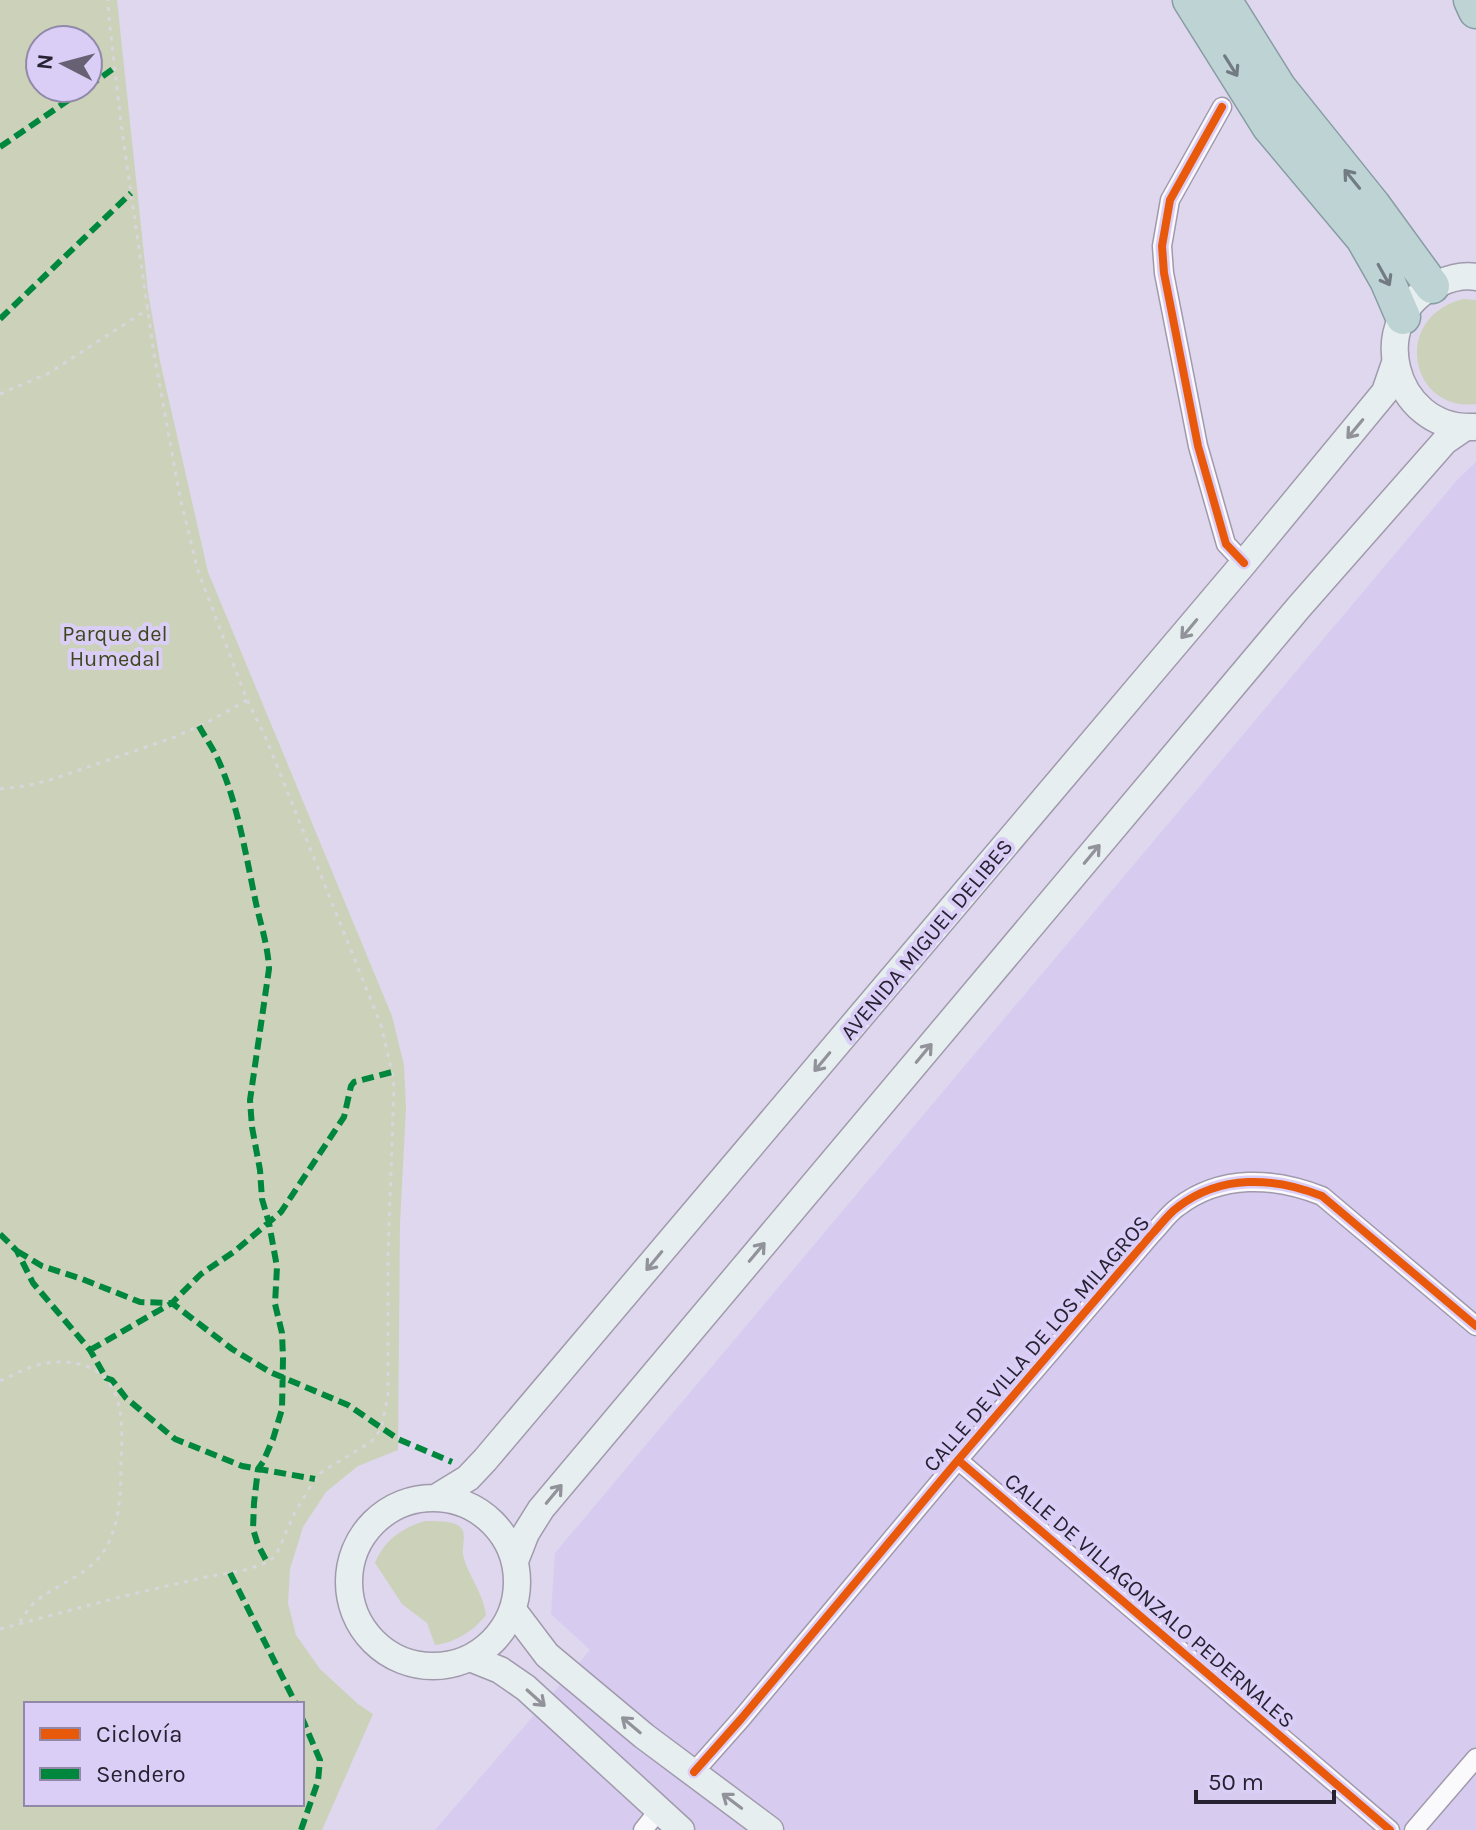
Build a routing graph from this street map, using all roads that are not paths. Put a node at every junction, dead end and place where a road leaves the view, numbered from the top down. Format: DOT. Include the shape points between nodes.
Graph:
graph roads {
  1 [pos="1190,0"];
  2 [pos="1224,0"];
  3 [pos="1471,0"];
  4 [pos="1476,11"];
  5 [pos="1222,107"];
  6 [pos="1476,277"];
  7 [pos="1432,286"];
  8 [pos="1403,317"];
  9 [pos="1395,363"];
  10 [pos="1470,427"];
  11 [pos="1244,563"];
  12 [pos="1476,1326"];
  13 [pos="958,1460"];
  14 [pos="437,1497"];
  15 [pos="515,1561"];
  16 [pos="513,1610"];
  17 [pos="470,1658"];
  18 [pos="1476,1758"];
  19 [pos="694,1772"];
  20 [pos="651,1820"];
  21 [pos="681,1830"];
  22 [pos="770,1830"];
  23 [pos="1390,1830"];
  24 [pos="1414,1830"];
  1 -- 8 [label="highway, one-way" via="1269,126 1363,238"];
  7 -- 2 [label="highway, one-way" via="1279,88"];
  3 -- 4 [label="highway"];
  5 -- 11 [label="street" via="1170,200 1162,246 1198,446 1226,544"];
  6 -- 7 [label="main road" via="1450,278"];
  7 -- 8 [label="main road"];
  8 -- 9 [label="main road, AVENIDA MIGUEL DELIBES" via="1395,339"];
  9 -- 10 [label="main road" via="1400,383 1426,414"];
  9 -- 11 [label="main road, AVENIDA MIGUEL DELIBES, one-way" via="1385,392"];
  15 -- 10 [label="main road, one-way" via="541,1509 1299,607 1445,441"];
  11 -- 14 [label="main road, AVENIDA MIGUEL DELIBES, one-way" via="485,1460"];
  12 -- 13 [label="street, CALLE DE VILLA DE LOS MILAGROS" via="1322,1196 1299,1187 1238,1181 1177,1208"];
  13 -- 19 [label="street, CALLE DE VILLA DE LOS MILAGROS"];
  13 -- 23 [label="street, CALLE DE VILLAGONZALO PEDERNALES"];
  14 -- 15 [label="main road" via="458,1501 494,1523"];
  14 -- 17 [label="main road" via="409,1500 384,1512 364,1532 352,1557 348,1585 354,1613 368,1637 389,1655 415,1665 443,1666"];
  15 -- 16 [label="main road"];
  16 -- 17 [label="main road" via="496,1638"];
  19 -- 16 [label="main road, one-way" via="547,1655"];
  17 -- 20 [label="main road, one-way" via="526,1688"];
  18 -- 24 [label="street"];
  22 -- 19 [label="main road, one-way"];
  20 -- 21 [label="main road"];
}
